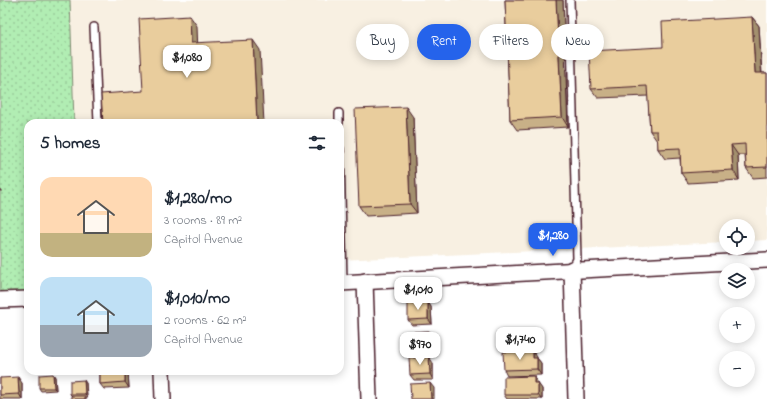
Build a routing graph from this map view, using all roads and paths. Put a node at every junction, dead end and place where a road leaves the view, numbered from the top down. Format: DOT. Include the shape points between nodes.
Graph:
graph roads {
  1 [pos="570,0"];
  2 [pos="94,26"];
  3 [pos="339,113"];
  4 [pos="98,119"];
  5 [pos="339,119"];
  6 [pos="767,260"];
  7 [pos="572,269"];
  8 [pos="365,281"];
  9 [pos="344,282"];
  10 [pos="24,299"];
  11 [pos="0,300"];
  12 [pos="162,375"];
  13 [pos="163,399"];
  14 [pos="370,399"];
  15 [pos="576,399"];
  1 -- 7 [label="lane" via="577,260"];
  2 -- 4 [label="lane"];
  3 -- 5 [label="lane"];
  6 -- 7 [label="street"];
  7 -- 8 [label="street"];
  7 -- 15 [label="street"];
  8 -- 9 [label="street"];
  8 -- 14 [label="street"];
  10 -- 11 [label="street"];
  12 -- 13 [label="street"];
}
